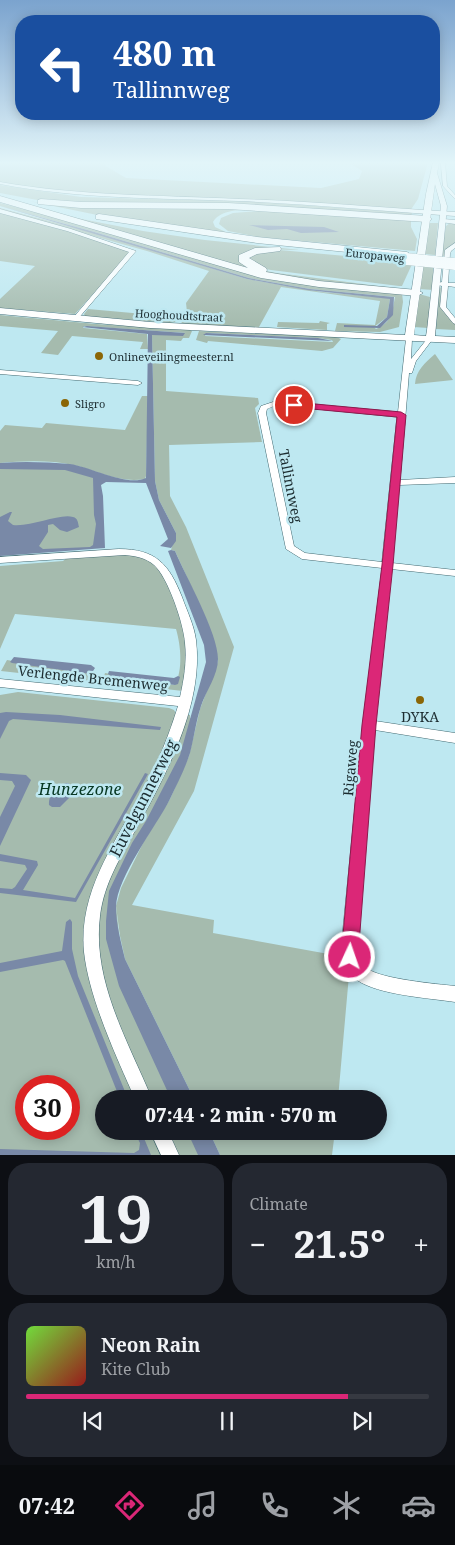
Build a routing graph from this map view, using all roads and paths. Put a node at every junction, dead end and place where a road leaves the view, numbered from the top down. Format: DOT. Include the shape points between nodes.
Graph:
graph roads {
  1 [pos="21,217"];
  2 [pos="64,217"];
  3 [pos="80,217"];
  4 [pos="105,217"];
  5 [pos="224,217"];
  6 [pos="427,217"];
  7 [pos="444,217"];
  8 [pos="455,222"];
  9 [pos="303,244"];
  10 [pos="455,245"];
  11 [pos="390,257"];
  12 [pos="407,257"];
  13 [pos="455,260"];
  14 [pos="455,264"];
  15 [pos="455,285"];
  16 [pos="438,287"];
  17 [pos="417,291"];
  18 [pos="0,311"];
  19 [pos="75,319"];
  20 [pos="455,322"];
  21 [pos="409,337"];
  22 [pos="429,338"];
  23 [pos="455,339"];
  24 [pos="0,372"];
  25 [pos="406,376"];
  26 [pos="138,383"];
  27 [pos="401,415"];
  28 [pos="455,480"];
  29 [pos="394,483"];
  30 [pos="0,560"];
  31 [pos="387,565"];
  32 [pos="455,573"];
  33 [pos="0,683"];
  34 [pos="184,702"];
  35 [pos="369,725"];
  36 [pos="455,738"];
  37 [pos="455,994"];
  38 [pos="140,1090"];
  39 [pos="163,1140"];
  40 [pos="170,1155"];
  1 -- 19 [label="street" via="133,251"];
  2 -- 17 [label="highway" via="261,275 319,284"];
  3 -- 11 [label="highway, Europaweg" via="185,234"];
  4 -- 9 [label="highway, Europaweg"];
  5 -- 9 [label="highway" via="217,221 224,231"];
  6 -- 7 [label="main road"];
  6 -- 17 [label="main road"];
  7 -- 8 [label="street"];
  7 -- 16 [label="main road"];
  9 -- 12 [label="highway, Europaweg"];
  10 -- 16 [label="street" via="448,252"];
  11 -- 12 [label="highway, Europaweg"];
  11 -- 17 [label="highway" via="274,249 251,252 243,259 247,265 264,270"];
  12 -- 13 [label="highway, Europaweg"];
  12 -- 14 [label="highway, Europaweg, bridge"];
  15 -- 16 [label="street"];
  16 -- 17 [label="main road"];
  16 -- 20 [label="street" via="443,307"];
  16 -- 22 [label="main road"];
  17 -- 21 [label="main road"];
  18 -- 19 [label="main road, Hooghoudtstraat"];
  19 -- 21 [label="main road, Hooghoudtstraat" via="176,327"];
  21 -- 22 [label="main road, Hooghoudtstraat"];
  21 -- 25 [label="street, Rigaweg"];
  22 -- 23 [label="main road, Hooghoudtstraat"];
  22 -- 25 [label="street, Rigaweg"];
  24 -- 26 [label="street"];
  25 -- 27 [label="street, Rigaweg"];
  27 -- 29 [label="street, Rigaweg"];
  27 -- 31 [label="street, Tallinnweg" via="276,403 262,411 291,550 302,556"];
  28 -- 29 [label="street"];
  29 -- 31 [label="street, Rigaweg"];
  30 -- 34 [label="street, Euvelgunnerweg" via="120,552 144,555 157,562 172,585 188,626 192,666"];
  31 -- 32 [label="street"];
  31 -- 35 [label="street, Rigaweg"];
  33 -- 34 [label="street, Verlengde Bremenweg"];
  34 -- 38 [label="street, Euvelgunnerweg" via="176,733 99,888 91,921 96,982"];
  35 -- 36 [label="street"];
  35 -- 37 [label="street, Rigaweg" via="350,957 357,970 370,979"];
  39 -- 40 [label="street"];
}
